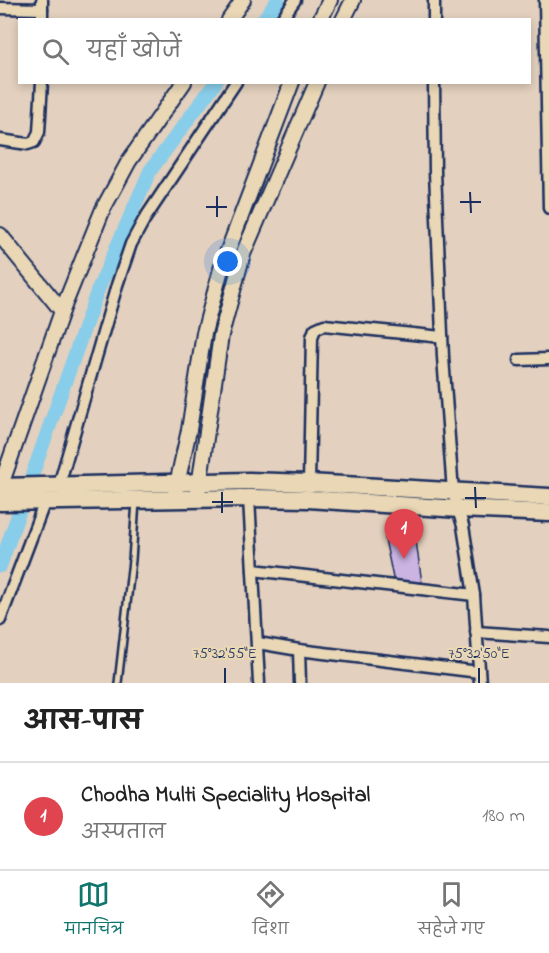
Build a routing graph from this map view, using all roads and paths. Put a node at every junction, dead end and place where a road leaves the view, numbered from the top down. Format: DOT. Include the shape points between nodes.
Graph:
graph roads {
  1 [pos="243,0"];
  2 [pos="295,0"];
  3 [pos="330,0"];
  4 [pos="353,0"];
  5 [pos="434,0"];
  6 [pos="546,0"];
  7 [pos="0,8"];
  8 [pos="42,9"];
  9 [pos="230,18"];
  10 [pos="282,18"];
  11 [pos="321,18"];
  12 [pos="345,18"];
  13 [pos="434,18"];
  14 [pos="42,84"];
  15 [pos="183,84"];
  16 [pos="235,84"];
  17 [pos="291,84"];
  18 [pos="315,84"];
  19 [pos="434,84"];
  20 [pos="0,140"];
  21 [pos="548,181"];
  22 [pos="549,208"];
  23 [pos="0,235"];
  24 [pos="62,312"];
  25 [pos="204,333"];
  26 [pos="221,335"];
  27 [pos="442,337"];
  28 [pos="549,359"];
  29 [pos="519,360"];
  30 [pos="309,483"];
  31 [pos="198,489"];
  32 [pos="175,490"];
  33 [pos="453,492"];
  34 [pos="2,493"];
  35 [pos="45,493"];
  36 [pos="549,497"];
  37 [pos="249,498"];
  38 [pos="136,499"];
  39 [pos="459,509"];
  40 [pos="549,513"];
  41 [pos="253,570"];
  42 [pos="474,595"];
  43 [pos="0,620"];
  44 [pos="476,632"];
  45 [pos="549,638"];
  46 [pos="258,643"];
  47 [pos="299,650"];
  48 [pos="480,678"];
  49 [pos="118,683"];
  50 [pos="259,683"];
  51 [pos="300,683"];
  1 -- 9 [label="street"];
  2 -- 10 [label="street"];
  3 -- 11 [label="street"];
  4 -- 12 [label="street"];
  5 -- 13 [label="street"];
  6 -- 21 [label="street"];
  7 -- 8 [label="street"];
  14 -- 20 [label="street" via="39,132 34,142"];
  15 -- 24 [label="street" via="114,186"];
  16 -- 35 [label="street" via="131,244"];
  17 -- 25 [label="street" via="221,269"];
  18 -- 26 [label="street" via="243,254"];
  19 -- 27 [label="street"];
  21 -- 22 [label="street"];
  23 -- 24 [label="street"];
  24 -- 34 [label="street"];
  25 -- 26 [label="street"];
  25 -- 32 [label="street"];
  26 -- 31 [label="street"];
  27 -- 30 [label="street" via="324,325 315,329"];
  27 -- 33 [label="street"];
  28 -- 29 [label="street"];
  30 -- 31 [label="highway"];
  30 -- 33 [label="highway"];
  31 -- 32 [label="highway"];
  31 -- 37 [label="highway"];
  32 -- 35 [label="highway"];
  32 -- 38 [label="highway"];
  33 -- 36 [label="highway"];
  33 -- 39 [label="street"];
  34 -- 35 [label="highway"];
  34 -- 35 [label="highway" via="19,486"];
  35 -- 38 [label="highway"];
  35 -- 43 [label="street"];
  37 -- 39 [label="highway"];
  37 -- 41 [label="street"];
  38 -- 49 [label="lane"];
  39 -- 40 [label="highway"];
  39 -- 42 [label="street"];
  41 -- 42 [label="street"];
  41 -- 46 [label="street"];
  42 -- 44 [label="street"];
  44 -- 45 [label="street"];
  44 -- 48 [label="street"];
  46 -- 47 [label="street"];
  46 -- 50 [label="street"];
  47 -- 48 [label="street"];
  47 -- 51 [label="street"];
}
